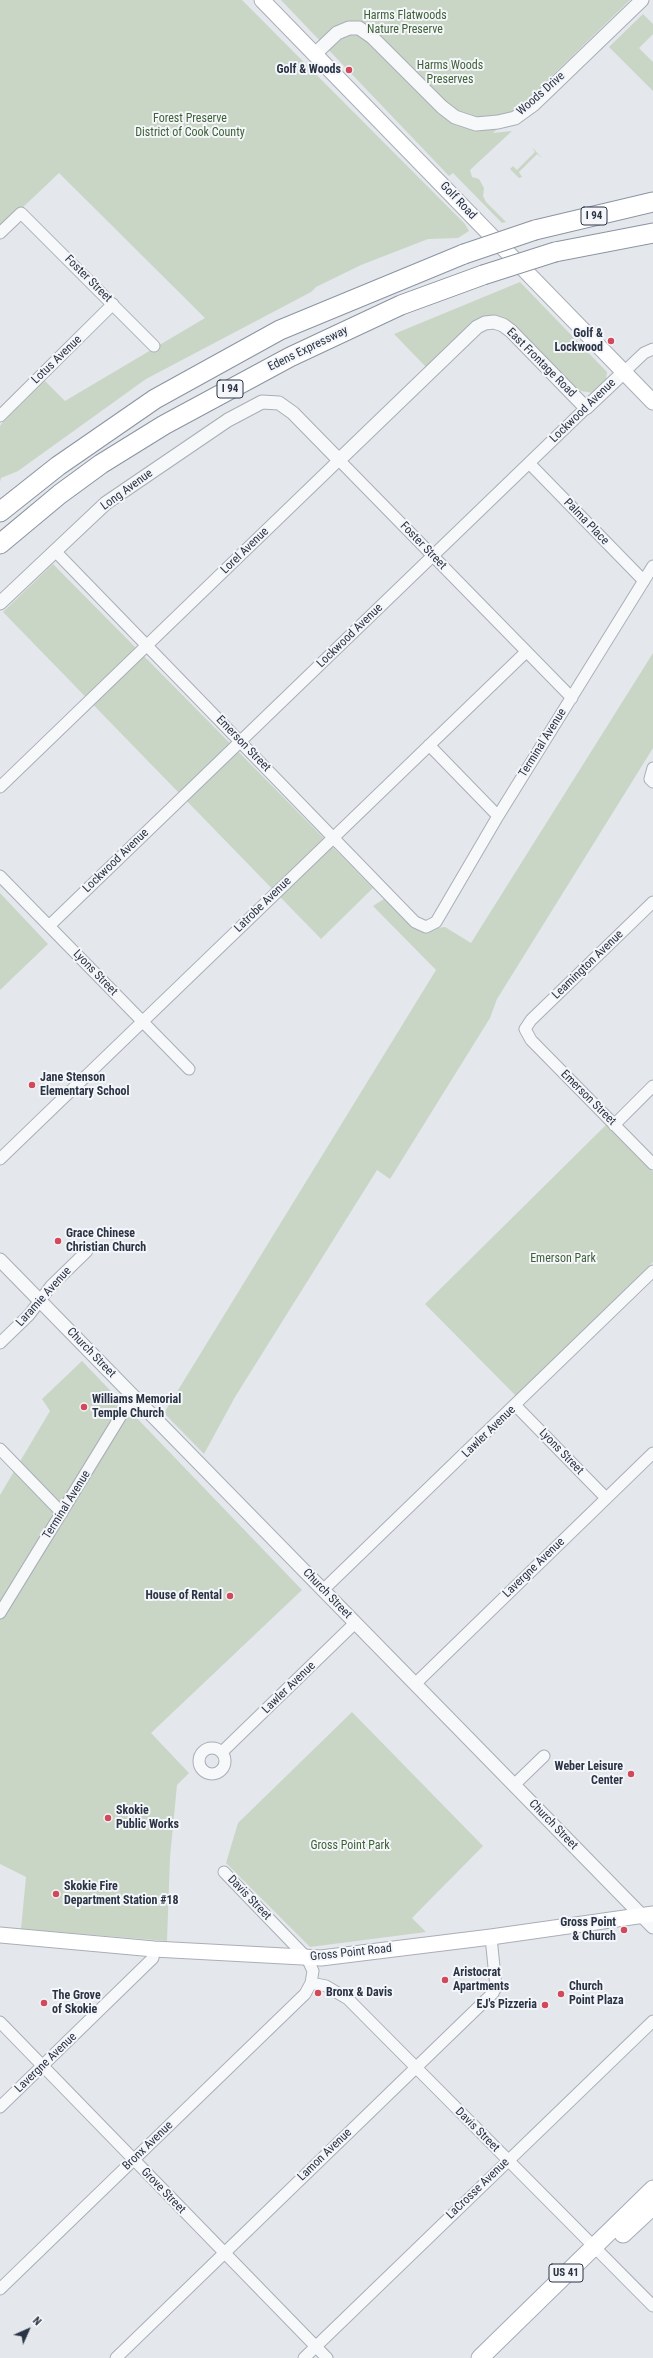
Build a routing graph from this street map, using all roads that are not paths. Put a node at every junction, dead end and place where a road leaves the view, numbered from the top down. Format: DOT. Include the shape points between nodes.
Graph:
graph roads {
  1 [pos="262,0"];
  2 [pos="642,0"];
  3 [pos="315,54"];
  4 [pos="653,202"];
  5 [pos="0,233"];
  6 [pos="653,233"];
  7 [pos="113,304"];
  8 [pos="494,322"];
  9 [pos="154,346"];
  10 [pos="653,348"];
  11 [pos="624,372"];
  12 [pos="271,401"];
  13 [pos="653,402"];
  14 [pos="586,408"];
  15 [pos="0,416"];
  16 [pos="339,460"];
  17 [pos="529,464"];
  18 [pos="0,512"];
  19 [pos="0,544"];
  20 [pos="55,551"];
  21 [pos="433,556"];
  22 [pos="653,566"];
  23 [pos="644,581"];
  24 [pos="0,603"];
  25 [pos="147,646"];
  26 [pos="526,652"];
  27 [pos="572,698"];
  28 [pos="240,741"];
  29 [pos="430,745"];
  30 [pos="0,787"];
  31 [pos="498,816"];
  32 [pos="333,838"];
  33 [pos="0,876"];
  34 [pos="653,902"];
  35 [pos="436,922"];
  36 [pos="49,926"];
  37 [pos="142,1022"];
  38 [pos="525,1029"];
  39 [pos="189,1069"];
  40 [pos="653,1086"];
  41 [pos="614,1125"];
  42 [pos="0,1159"];
  43 [pos="653,1164"];
  44 [pos="87,1251"];
  45 [pos="0,1260"];
  46 [pos="653,1271"];
  47 [pos="40,1301"];
  48 [pos="0,1343"];
  49 [pos="133,1396"];
  50 [pos="516,1406"];
  51 [pos="0,1449"];
  52 [pos="653,1453"];
  53 [pos="606,1498"];
  54 [pos="62,1513"];
  55 [pos="323,1590"];
  56 [pos="0,1613"];
  57 [pos="355,1623"];
  58 [pos="415,1684"];
  59 [pos="222,1752"];
  60 [pos="544,1756"];
  61 [pos="514,1785"];
  62 [pos="224,1872"];
  63 [pos="647,1915"];
  64 [pos="653,1927"];
  65 [pos="0,1935"];
  66 [pos="490,1937"];
  67 [pos="154,1949"];
  68 [pos="308,1958"];
  69 [pos="311,1983"];
  70 [pos="296,2002"];
  71 [pos="653,2021"];
  72 [pos="0,2022"];
  73 [pos="42,2066"];
  74 [pos="415,2068"];
  75 [pos="0,2107"];
  76 [pos="133,2160"];
  77 [pos="508,2161"];
  78 [pos="653,2189"];
  79 [pos="653,2206"];
  80 [pos="598,2250"];
  81 [pos="224,2253"];
  82 [pos="0,2288"];
  83 [pos="653,2306"];
  84 [pos="316,2346"];
  85 [pos="116,2358"];
  86 [pos="304,2358"];
  87 [pos="327,2358"];
  88 [pos="480,2358"];
  89 [pos="495,2358"];
  1 -- 3 [label="main road, Golf Road"];
  2 -- 3 [label="street, Woods Drive" via="533,105 515,118 498,122 476,124 455,117 372,37 359,28 349,28 337,33"];
  3 -- 11 [label="main road, Golf Road"];
  4 -- 18 [label="highway, I 94, bridge" via="535,230 464,254 280,330 155,399 58,466"];
  5 -- 7 [label="street, Foster Street" via="21,213"];
  6 -- 19 [label="highway, Edens Expressway / I 94, bridge" via="555,252 483,275 401,305 290,357 164,425 95,468"];
  7 -- 9 [label="street, Foster Street"];
  7 -- 15 [label="street, Lotus Avenue"];
  8 -- 14 [label="street, East Frontage Road" via="511,332"];
  8 -- 16 [label="street, Lorel Avenue" via="477,327"];
  10 -- 11 [label="street, Lockwood Avenue"];
  11 -- 13 [label="main road, Golf Road"];
  11 -- 14 [label="street, Lockwood Avenue"];
  12 -- 16 [label="street, Foster Street" via="293,412"];
  12 -- 20 [label="street, Long Avenue" via="253,406 228,420 106,503"];
  14 -- 17 [label="street, Lockwood Avenue"];
  16 -- 21 [label="street, Foster Street"];
  16 -- 25 [label="street, Lorel Avenue"];
  17 -- 21 [label="street, Lockwood Avenue"];
  17 -- 23 [label="street, Palma Place"];
  20 -- 24 [label="street, Long Avenue"];
  20 -- 25 [label="street, Emerson Street"];
  21 -- 26 [label="street, Foster Street"];
  21 -- 28 [label="street, Lockwood Avenue"];
  22 -- 23 [label="street, Terminal Avenue"];
  23 -- 27 [label="street, Terminal Avenue"];
  25 -- 28 [label="street, Emerson Street"];
  25 -- 30 [label="street, Lorel Avenue"];
  26 -- 27 [label="street, Foster Street"];
  26 -- 29 [label="street, Latrobe Avenue"];
  27 -- 31 [label="street, Terminal Avenue"];
  28 -- 32 [label="street, Emerson Street"];
  28 -- 36 [label="street, Lockwood Avenue"];
  29 -- 31 [label="street"];
  29 -- 32 [label="street, Latrobe Avenue"];
  31 -- 35 [label="street, Terminal Avenue"];
  32 -- 35 [label="street, Emerson Street" via="415,922 426,927"];
  32 -- 37 [label="street, Latrobe Avenue"];
  33 -- 36 [label="street, Lyons Street"];
  34 -- 38 [label="street, Leamington Avenue" via="531,1020"];
  36 -- 37 [label="street, Lyons Street"];
  37 -- 39 [label="street, Lyons Street"];
  37 -- 42 [label="street, Latrobe Avenue"];
  38 -- 41 [label="street, Emerson Street" via="531,1040"];
  40 -- 41 [label="street"];
  41 -- 43 [label="street, Emerson Street"];
  44 -- 47 [label="street, Laramie Avenue" via="51,1286"];
  45 -- 47 [label="street, Church Street"];
  46 -- 50 [label="street, Lawler Avenue"];
  47 -- 48 [label="street, Laramie Avenue"];
  47 -- 49 [label="street, Church Street"];
  49 -- 54 [label="street, Terminal Avenue"];
  49 -- 55 [label="street, Church Street"];
  50 -- 53 [label="street, Lyons Street"];
  50 -- 55 [label="street, Lawler Avenue"];
  51 -- 54 [label="street"];
  52 -- 53 [label="street, Lavergne Avenue"];
  53 -- 58 [label="street, Lavergne Avenue"];
  54 -- 56 [label="street, Terminal Avenue"];
  55 -- 57 [label="street, Church Street"];
  57 -- 58 [label="street, Church Street"];
  57 -- 59 [label="street, Lawler Avenue"];
  58 -- 61 [label="street, Church Street"];
  60 -- 61 [label="street"];
  61 -- 63 [label="street, Church Street"];
  62 -- 68 [label="street, Davis Street"];
  63 -- 64 [label="street, Church Street"];
  63 -- 66 [label="main road, Gross Point Road"];
  65 -- 67 [label="main road, Gross Point Road"];
  66 -- 68 [label="main road, Gross Point Road"];
  66 -- 74 [label="street, Lamon Avenue" via="496,1987 493,1993"];
  67 -- 68 [label="main road, Gross Point Road"];
  67 -- 73 [label="street, Lavergne Avenue" via="153,1958"];
  68 -- 69 [label="street" via="313,1971"];
  68 -- 70 [label="street, Bronx Avenue" via="305,1982"];
  69 -- 70 [label="street, Bronx Avenue" via="305,1994"];
  69 -- 74 [label="street, Davis Street" via="326,1986 348,1999"];
  70 -- 76 [label="street, Bronx Avenue"];
  71 -- 77 [label="street, LaCrosse Avenue"];
  72 -- 73 [label="street, Grove Street"];
  73 -- 75 [label="street, Lavergne Avenue"];
  73 -- 76 [label="street, Grove Street"];
  74 -- 77 [label="street, Davis Street"];
  74 -- 81 [label="street, Lamon Avenue"];
  76 -- 81 [label="street, Grove Street"];
  76 -- 82 [label="street, Bronx Avenue"];
  77 -- 80 [label="street, Davis Street"];
  77 -- 84 [label="street, LaCrosse Avenue"];
  78 -- 80 [label="main road, US 41"];
  79 -- 80 [label="main road, US 41"];
  80 -- 83 [label="street, Davis Street"];
  80 -- 88 [label="main road, US 41"];
  80 -- 89 [label="main road, US 41"];
  81 -- 84 [label="street, Grove Street"];
  81 -- 85 [label="street, Lamon Avenue"];
  84 -- 86 [label="street, LaCrosse Avenue"];
  84 -- 87 [label="street, Grove Street"];
}
